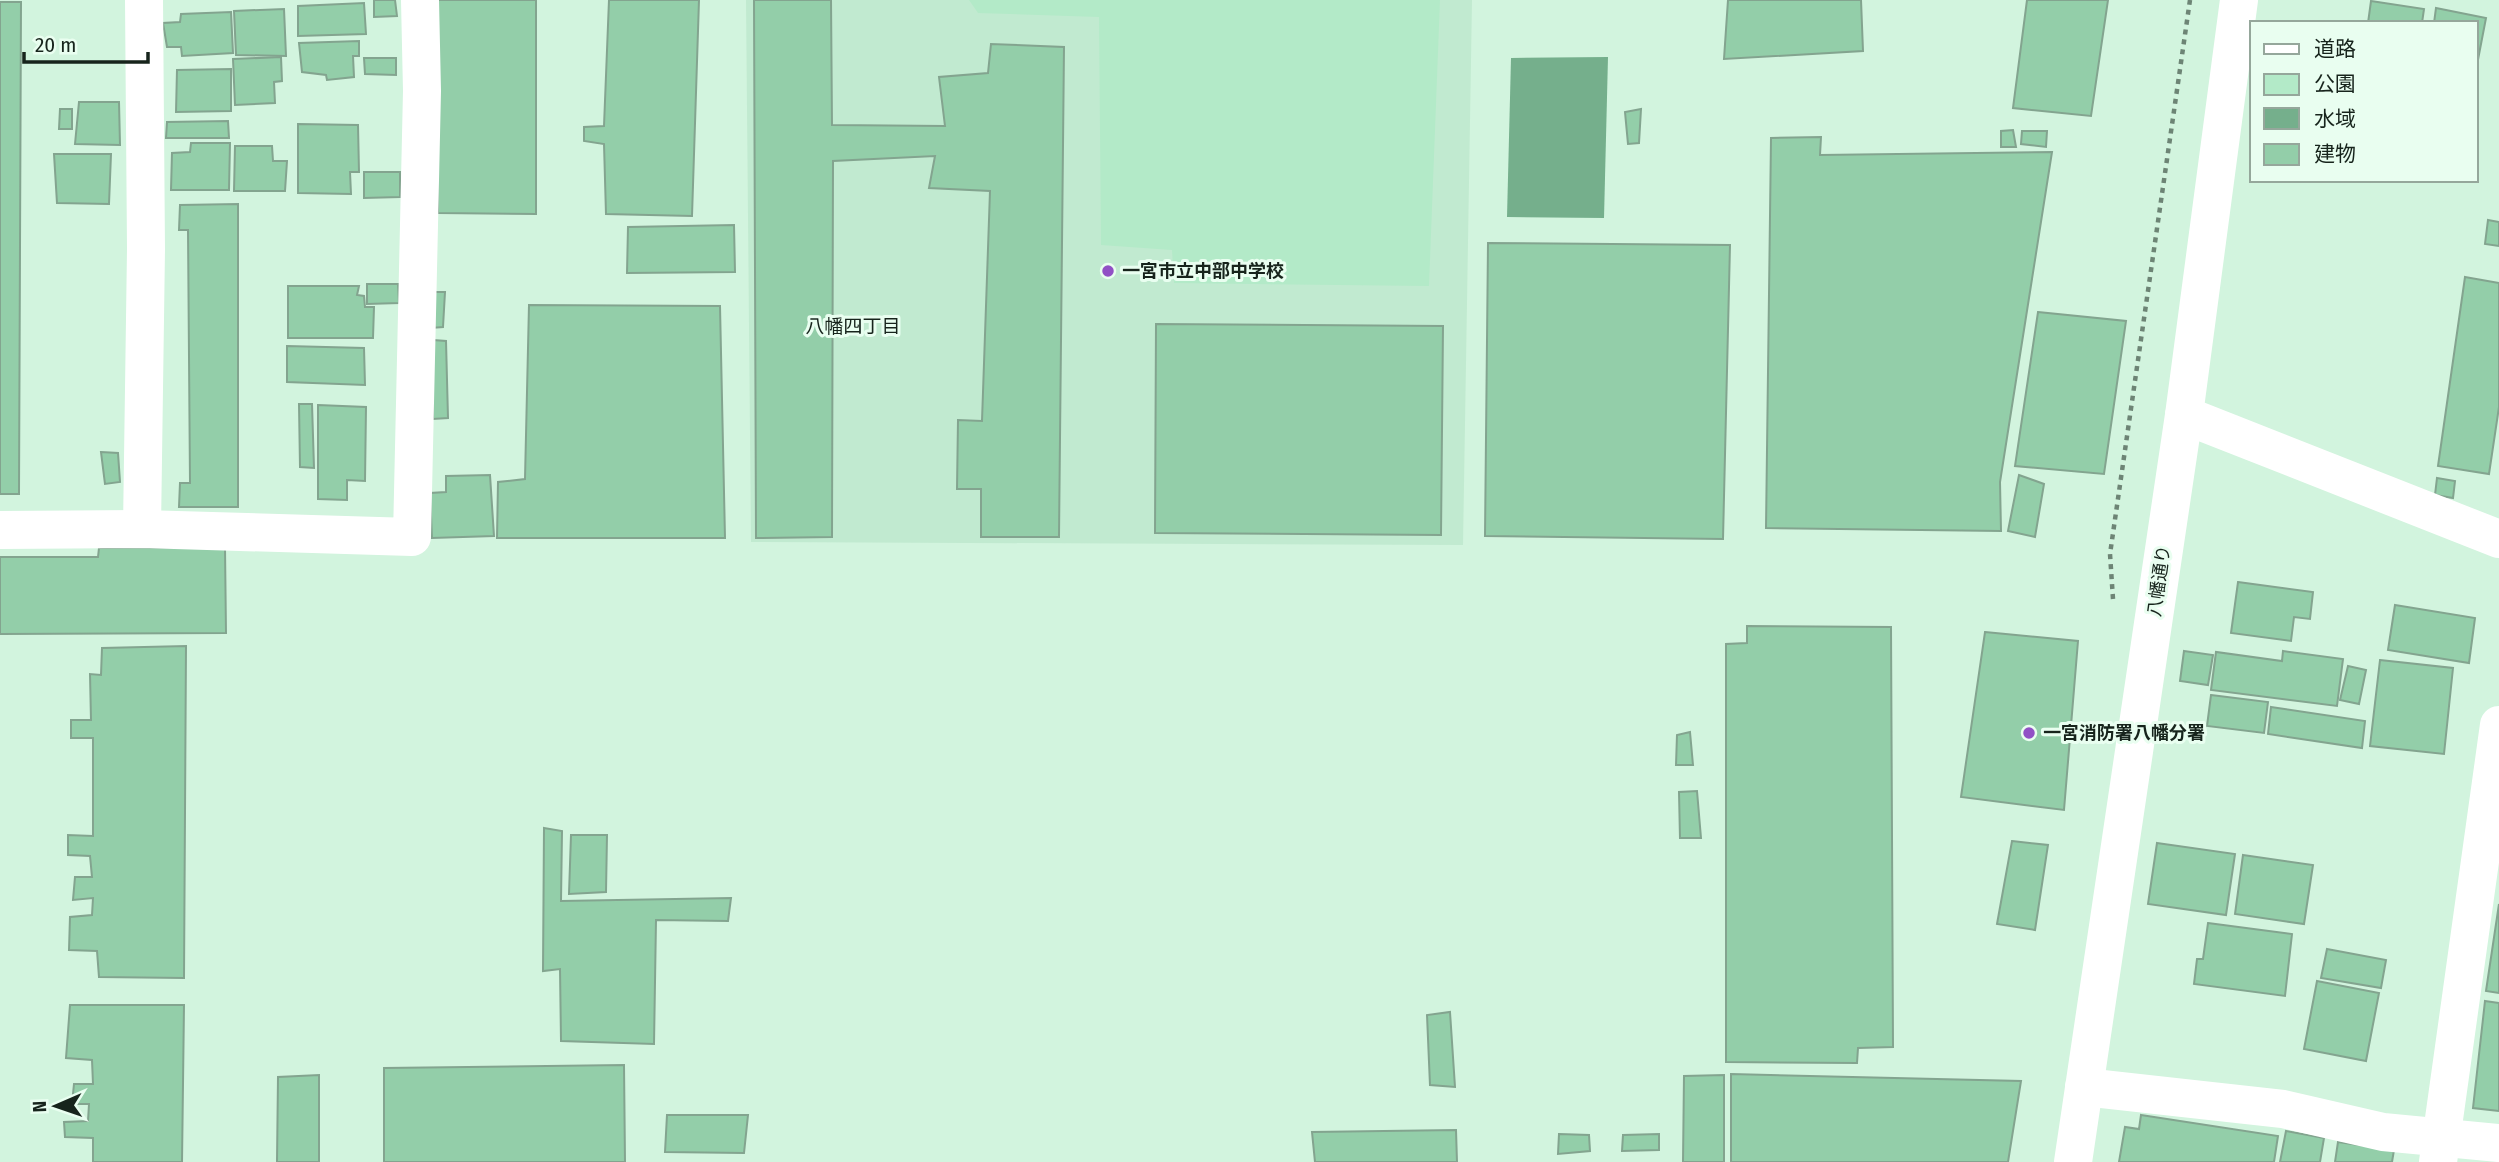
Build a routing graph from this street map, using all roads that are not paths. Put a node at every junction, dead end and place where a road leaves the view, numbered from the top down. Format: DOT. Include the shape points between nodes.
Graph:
graph roads {
  1 [pos="144,0"];
  2 [pos="420,0"];
  3 [pos="2239,0"];
  4 [pos="2184,415"];
  5 [pos="142,529"];
  6 [pos="0,530"];
  7 [pos="2499,539"];
  8 [pos="2499,725"];
  9 [pos="2084,1087"];
  10 [pos="2499,1143"];
  11 [pos="2439,1149"];
  12 [pos="2074,1162"];
  1 -- 5 [label="street"];
  2 -- 5 [label="street" via="412,537"];
  3 -- 4 [label="street, 八幡通り"];
  4 -- 7 [label="street"];
  4 -- 9 [label="street, 八幡通り"];
  5 -- 6 [label="street"];
  8 -- 11 [label="street"];
  9 -- 11 [label="street" via="2283,1109"];
  9 -- 12 [label="street, 八幡通り"];
  10 -- 11 [label="street"];
}
